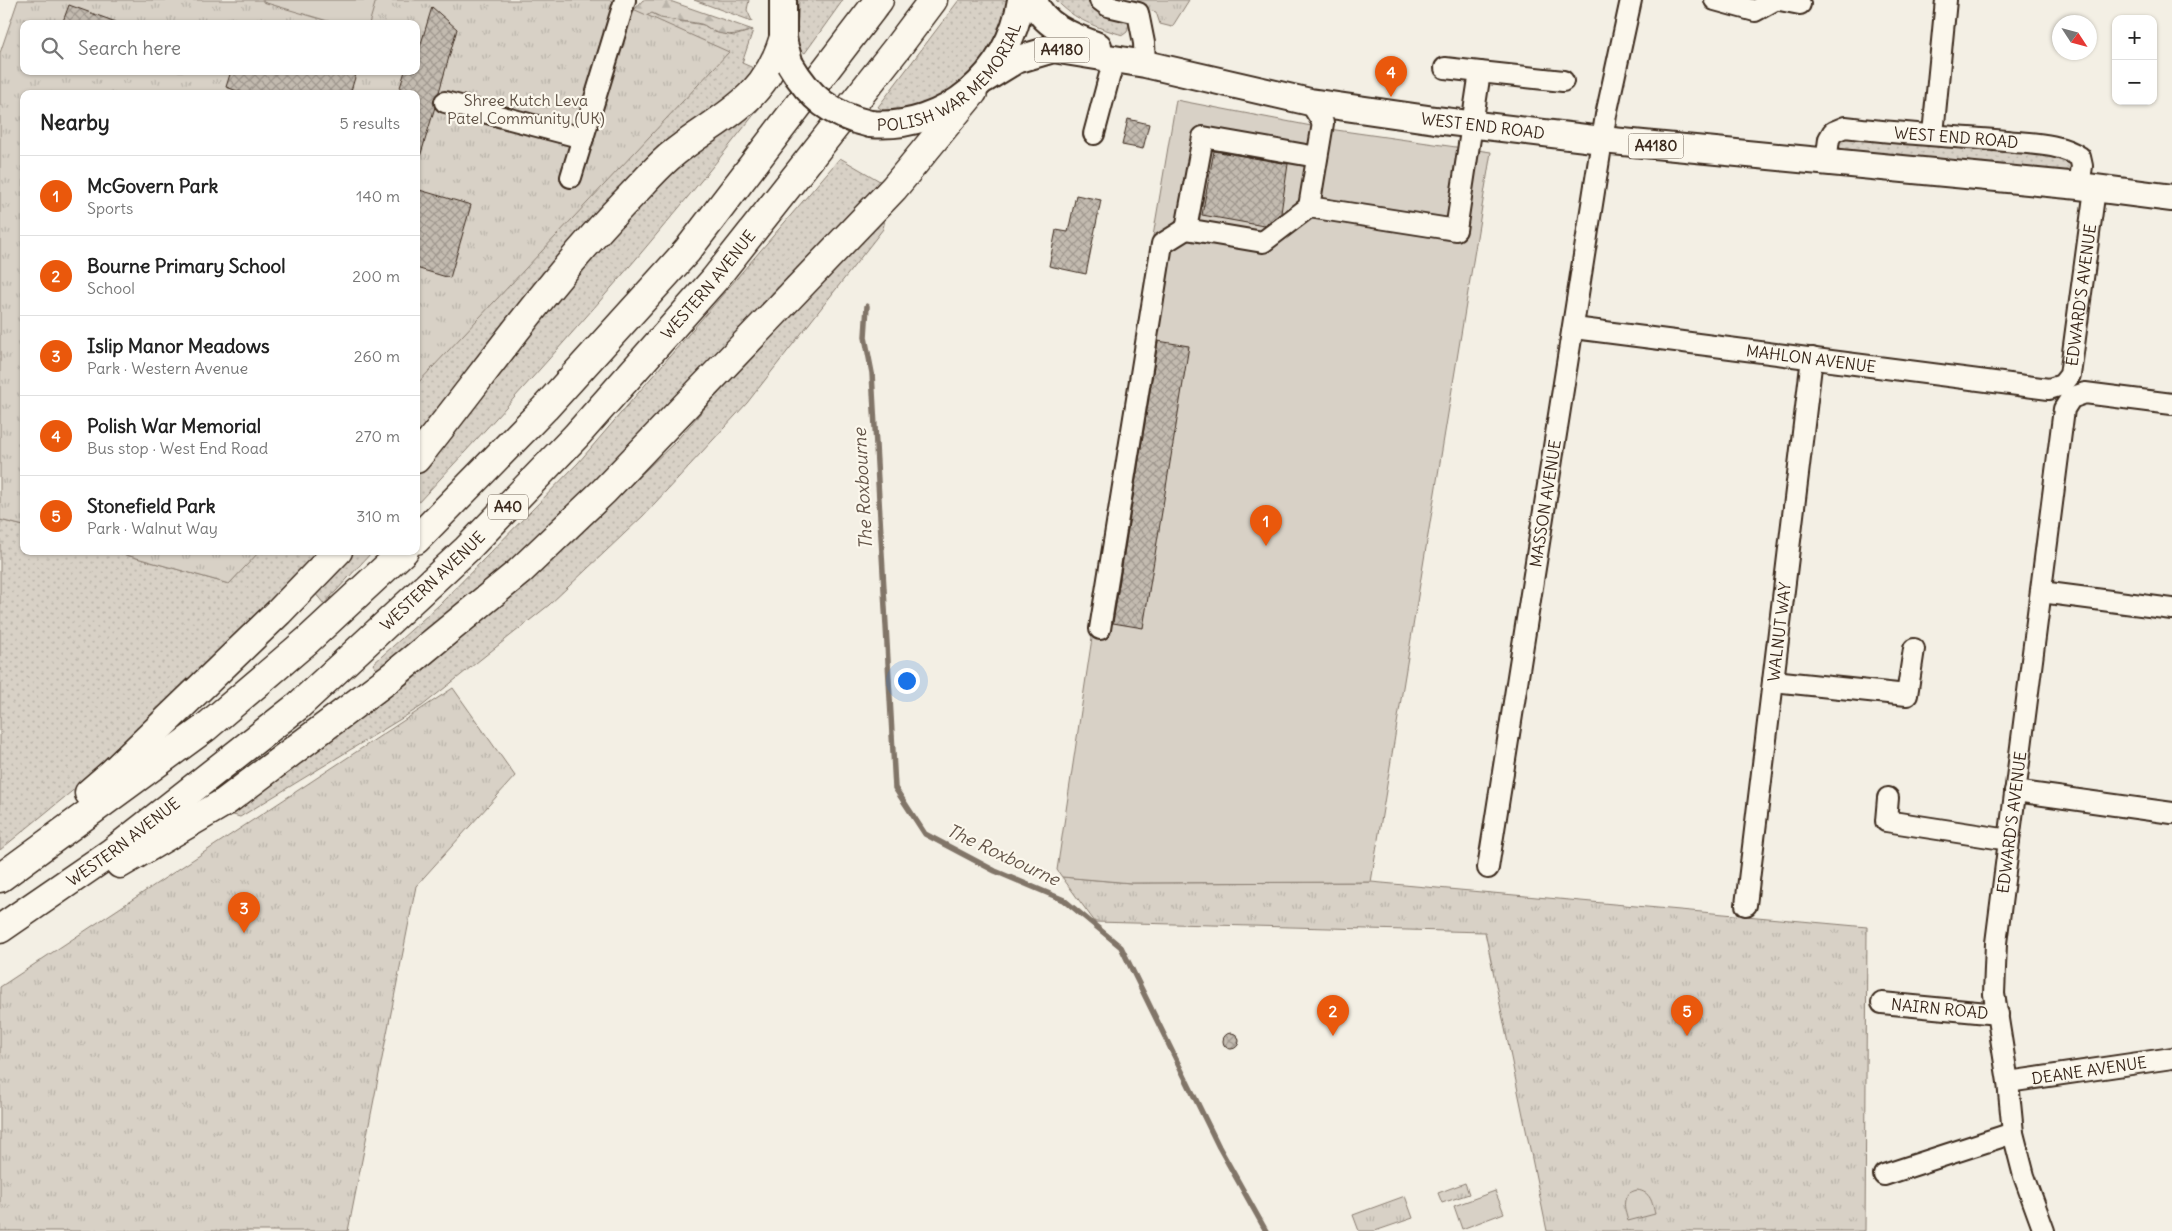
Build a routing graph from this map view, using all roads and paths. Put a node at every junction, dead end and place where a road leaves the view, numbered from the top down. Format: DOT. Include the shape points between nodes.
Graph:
graph roads {
  1 [pos="625,0"];
  2 [pos="879,0"];
  3 [pos="933,0"];
  4 [pos="1021,0"];
  5 [pos="1034,0"];
  6 [pos="1100,0"];
  7 [pos="1631,0"];
  8 [pos="1715,0"];
  9 [pos="1775,0"];
  10 [pos="1780,0"];
  11 [pos="1946,0"];
  12 [pos="1800,4"];
  13 [pos="782,25"];
  14 [pos="1114,59"];
  15 [pos="1145,64"];
  16 [pos="1445,68"];
  17 [pos="1480,72"];
  18 [pos="1563,81"];
  19 [pos="979,85"];
  20 [pos="445,102"];
  21 [pos="1310,102"];
  22 [pos="1473,124"];
  23 [pos="1094,134"];
  24 [pos="1933,134"];
  25 [pos="583,138"];
  26 [pos="1602,140"];
  27 [pos="1317,157"];
  28 [pos="1826,162"];
  29 [pos="571,177"];
  30 [pos="2087,187"];
  31 [pos="2172,198"];
  32 [pos="1309,207"];
  33 [pos="1186,228"];
  34 [pos="1574,328"];
  35 [pos="1812,358"];
  36 [pos="2061,395"];
  37 [pos="2172,404"];
  38 [pos="420,454"];
  39 [pos="420,536"];
  40 [pos="334,555"];
  41 [pos="400,555"];
  42 [pos="2041,592"];
  43 [pos="2172,609"];
  44 [pos="1100,629"];
  45 [pos="1914,649"];
  46 [pos="1774,681"];
  47 [pos="2015,792"];
  48 [pos="1888,798"];
  49 [pos="2172,813"];
  50 [pos="2009,840"];
  51 [pos="0,868"];
  52 [pos="1488,868"];
  53 [pos="0,878"];
  54 [pos="1746,905"];
  55 [pos="0,929"];
  56 [pos="0,934"];
  57 [pos="1882,1003"];
  58 [pos="1998,1014"];
  59 [pos="2172,1058"];
  60 [pos="2008,1082"];
  61 [pos="2013,1134"];
  62 [pos="1884,1175"];
  63 [pos="2044,1231"];
  1 -- 25 [label="street"];
  2 -- 39 [label="highway, A40" via="687,251 545,408"];
  3 -- 55 [label="highway, WESTERN AVENUE / A40" via="714,280 576,436 467,549 298,706 112,852"];
  4 -- 19 [label="main road, POLISH WAR MEMORIAL" via="1012,35"];
  5 -- 15 [label="main road, WEST END ROAD / A4180" via="1046,20 1070,35"];
  6 -- 15 [label="street" via="1108,6 1138,13"];
  7 -- 26 [label="street, MASSON AVENUE"];
  8 -- 9 [label="street" via="1755,11"];
  10 -- 12 [label="street"];
  11 -- 24 [label="street"];
  13 -- 19 [label="main road, POLISH WAR MEMORIAL, bridge" via="815,98 851,120 886,125 918,119 940,111"];
  13 -- 38 [label="highway" via="776,63 754,93 668,158 603,225 549,288"];
  14 -- 15 [label="main road, WEST END ROAD / A4180"];
  14 -- 19 [label="main road, WEST END ROAD / A4180" via="1053,49 1016,60"];
  14 -- 23 [label="street"];
  15 -- 21 [label="main road, WEST END ROAD / A4180"];
  16 -- 17 [label="street"];
  17 -- 18 [label="street"];
  17 -- 22 [label="street"];
  19 -- 56 [label="highway" via="894,188 604,491 519,572 391,677 225,802"];
  20 -- 25 [label="street"];
  21 -- 22 [label="main road, WEST END ROAD / A4180"];
  21 -- 27 [label="street" via="1323,124"];
  22 -- 26 [label="main road, WEST END ROAD / A4180"];
  22 -- 32 [label="street" via="1456,230"];
  24 -- 28 [label="street, WEST END ROAD" via="1845,127 1833,132 1829,139"];
  24 -- 30 [label="street, WEST END ROAD" via="2070,150 2080,157"];
  25 -- 29 [label="street"];
  26 -- 28 [label="main road, WEST END ROAD / A4180"];
  26 -- 34 [label="street, MASSON AVENUE"];
  27 -- 32 [label="street"];
  27 -- 33 [label="street" via="1202,137"];
  28 -- 30 [label="main road, WEST END ROAD / A4180"];
  30 -- 31 [label="main road, WEST END ROAD / A4180"];
  30 -- 36 [label="street, EDWARD'S AVENUE" via="2070,376"];
  32 -- 33 [label="street" via="1263,242"];
  33 -- 44 [label="street" via="1162,244"];
  34 -- 35 [label="street, MAHLON AVENUE"];
  34 -- 52 [label="street, MASSON AVENUE"];
  35 -- 36 [label="street, MAHLON AVENUE"];
  35 -- 46 [label="street, WALNUT WAY"];
  36 -- 37 [label="street, MAHLON AVENUE" via="2085,393"];
  36 -- 42 [label="street, EDWARD'S AVENUE"];
  40 -- 51 [label="highway" via="112,773"];
  41 -- 53 [label="highway" via="308,640 205,728"];
  42 -- 43 [label="street"];
  42 -- 47 [label="street, EDWARD'S AVENUE"];
  45 -- 46 [label="street" via="1907,695"];
  46 -- 54 [label="street, WALNUT WAY"];
  47 -- 49 [label="street"];
  47 -- 50 [label="street, EDWARD'S AVENUE"];
  48 -- 50 [label="street" via="1886,822"];
  50 -- 58 [label="street, EDWARD'S AVENUE" via="1996,943 1994,994"];
  57 -- 58 [label="street, NAIRN ROAD"];
  58 -- 60 [label="street, EDWARD'S AVENUE"];
  59 -- 60 [label="street, DEANE AVENUE"];
  60 -- 61 [label="street, EDWARD'S AVENUE"];
  61 -- 62 [label="street"];
  61 -- 63 [label="street, EDWARD'S AVENUE"];
}
